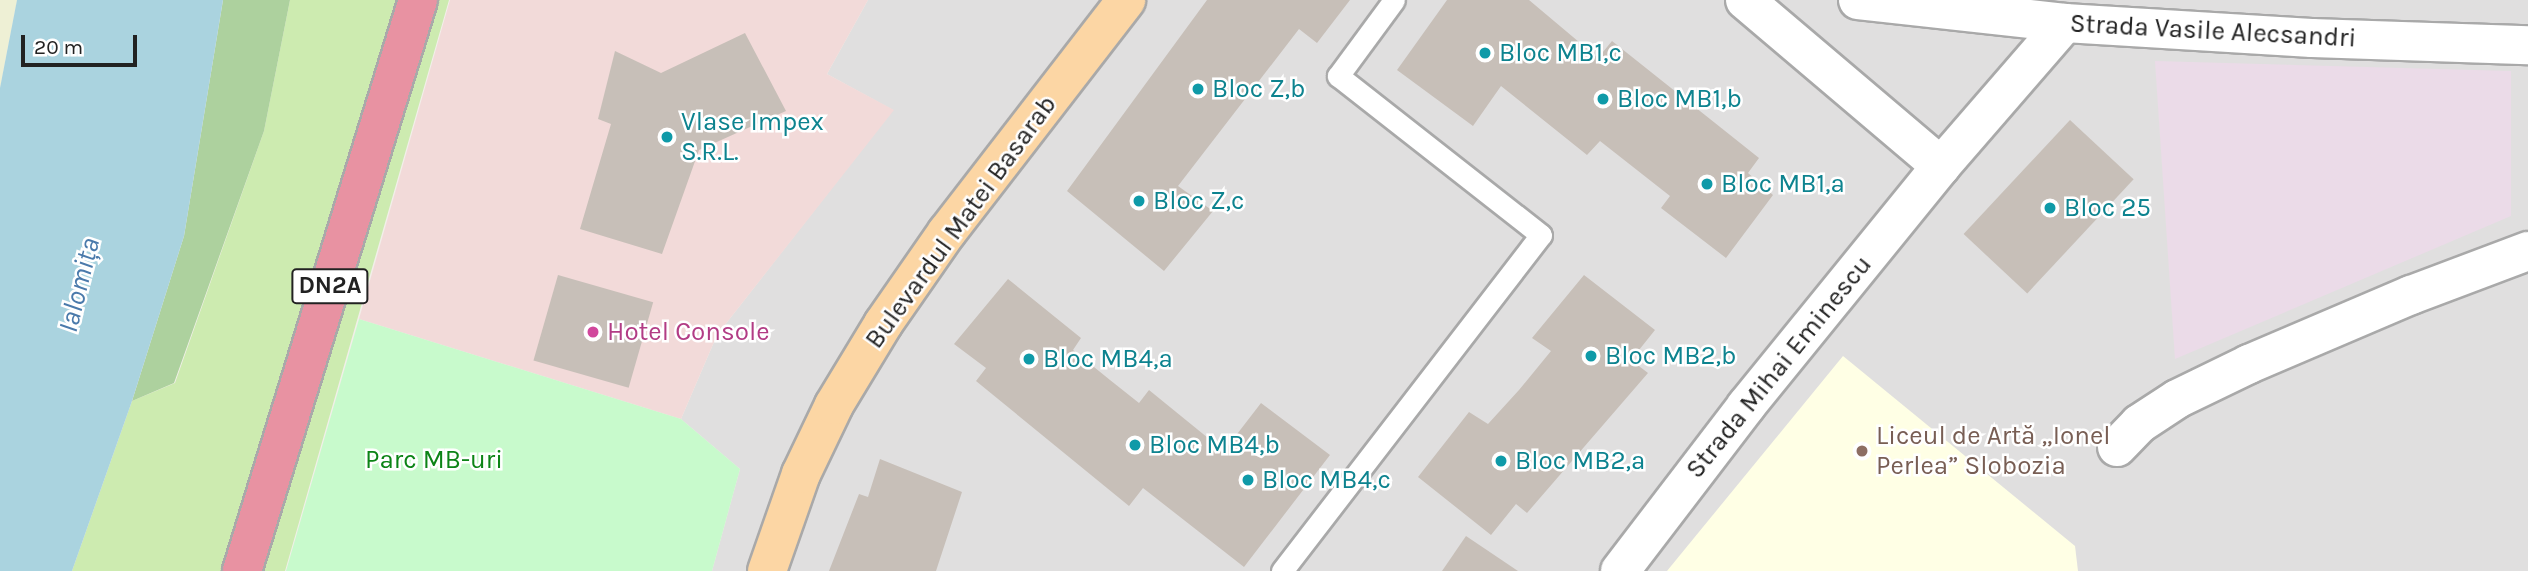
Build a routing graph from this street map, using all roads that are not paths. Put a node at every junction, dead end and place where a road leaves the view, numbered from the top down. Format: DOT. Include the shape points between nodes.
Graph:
graph roads {
  1 [pos="418,0"];
  2 [pos="1126,0"];
  3 [pos="1394,0"];
  4 [pos="1745,0"];
  5 [pos="1857,0"];
  6 [pos="2065,23"];
  7 [pos="2528,45"];
  8 [pos="1941,166"];
  9 [pos="2528,251"];
  10 [pos="2117,447"];
  11 [pos="242,571"];
  12 [pos="767,571"];
  13 [pos="1282,571"];
  14 [pos="1620,571"];
  1 -- 11 [label="highway, DN2A"];
  2 -- 12 [label="main road, Bulevardul Matei Basarab" via="883,324 834,405 801,474"];
  3 -- 13 [label="lane" via="1338,76 1541,235"];
  4 -- 8 [label="street"];
  5 -- 6 [label="street, Strada Vasile Alecsandri"];
  6 -- 7 [label="street, Strada Vasile Alecsandri"];
  6 -- 8 [label="street, Strada Mihai Eminescu"];
  8 -- 14 [label="street, Strada Mihai Eminescu" via="1738,416"];
  9 -- 10 [label="street" via="2249,364 2177,399 2139,424"];
}
